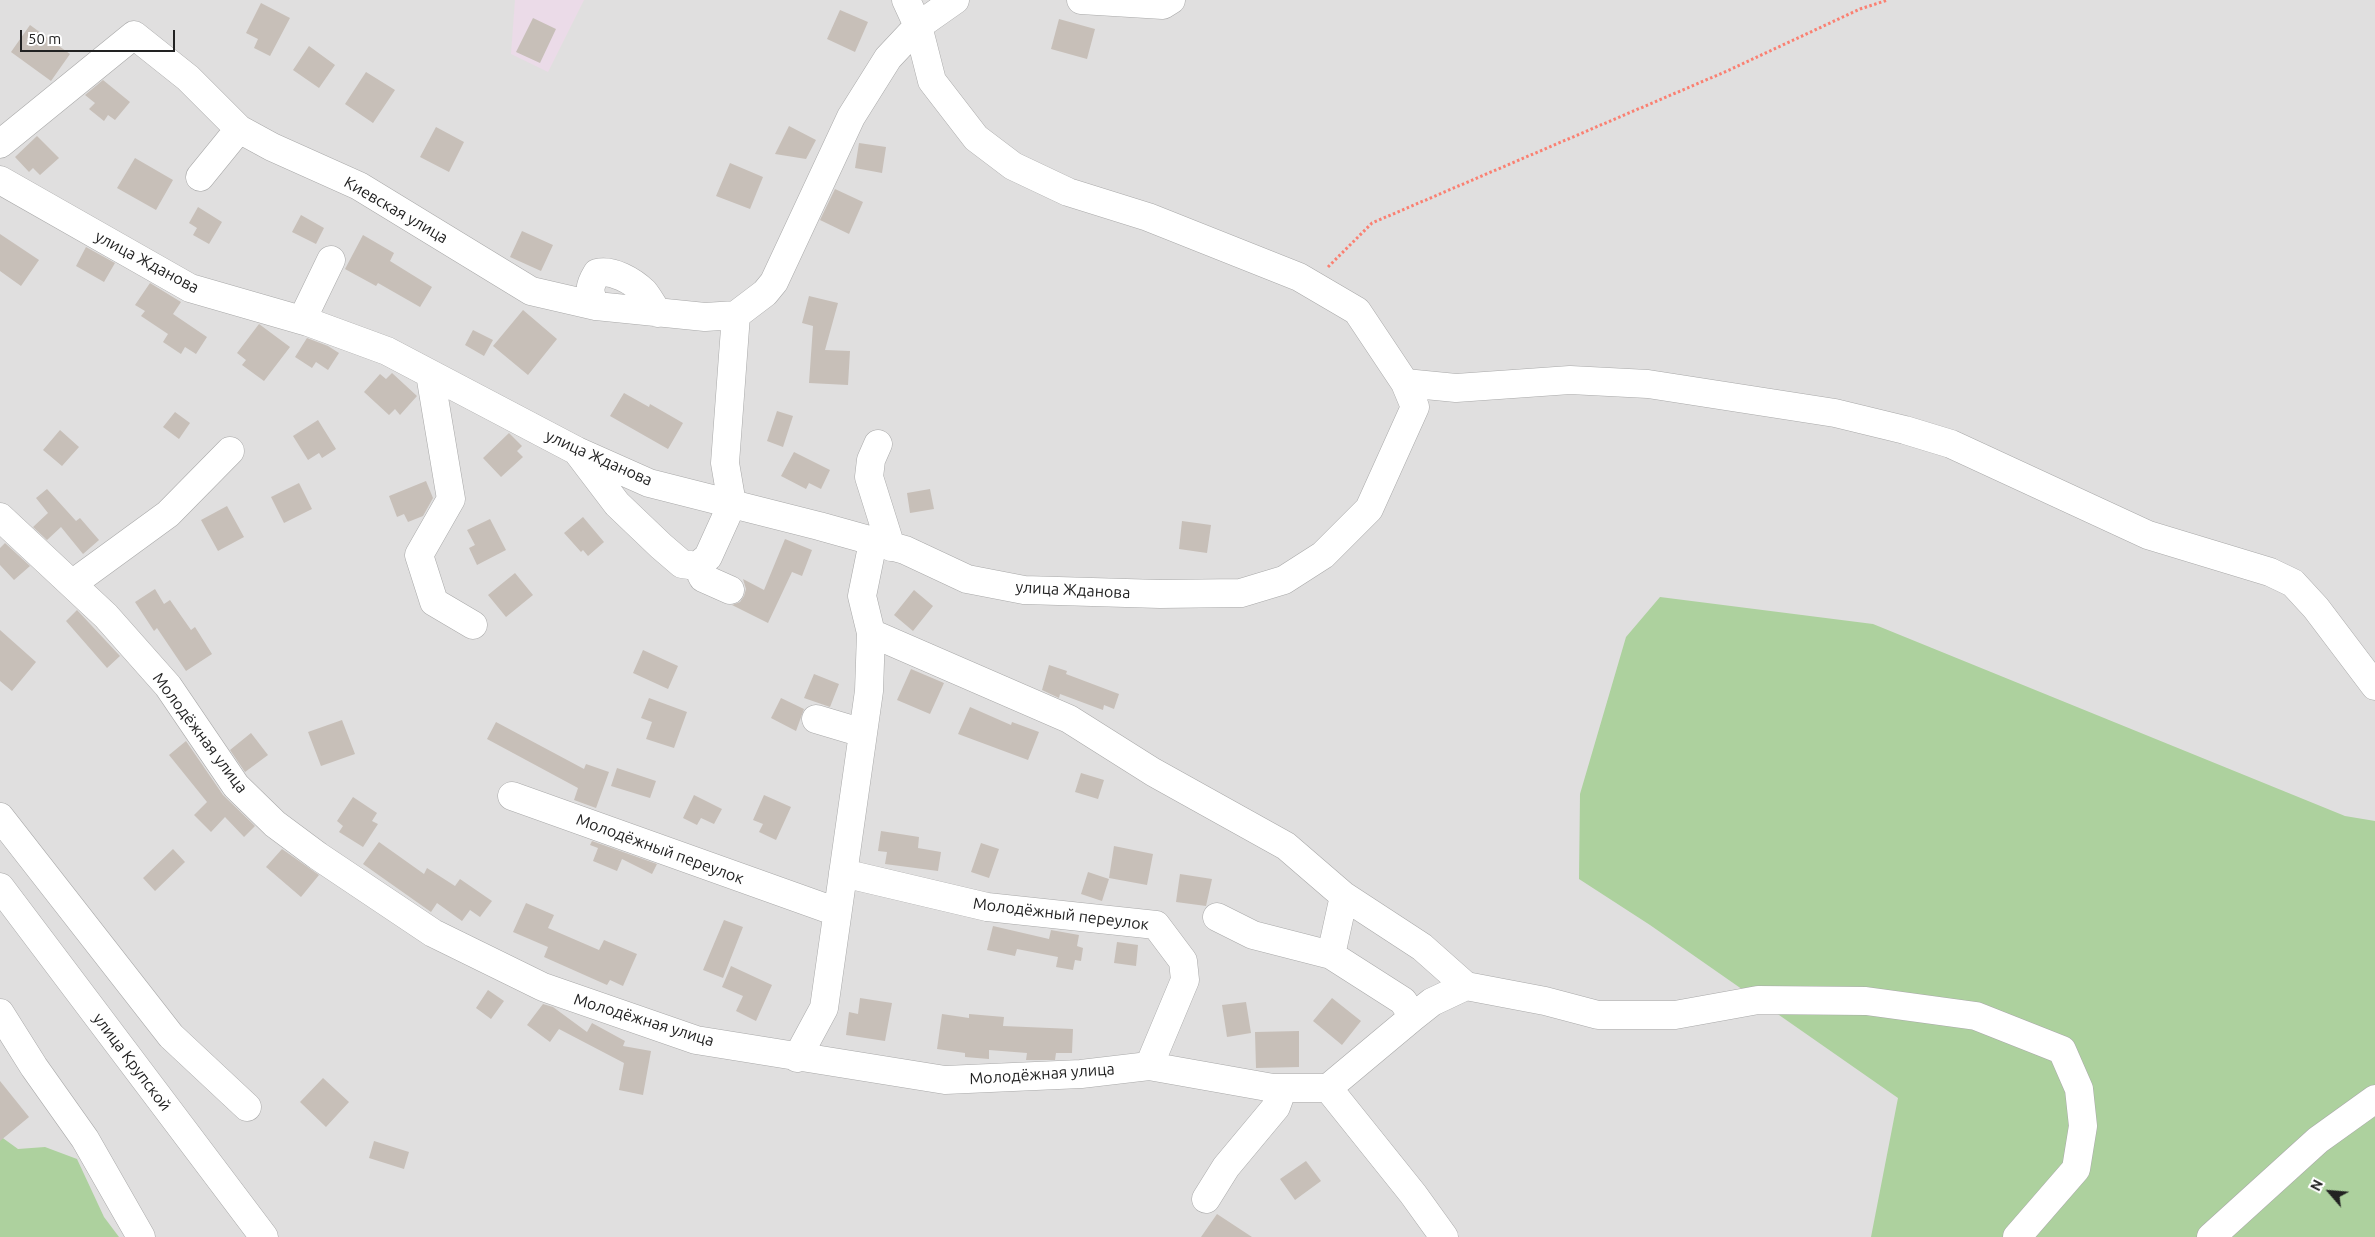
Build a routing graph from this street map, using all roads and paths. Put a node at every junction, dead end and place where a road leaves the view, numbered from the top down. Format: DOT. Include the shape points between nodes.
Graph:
graph roads {
  1 [pos="906,0"];
  2 [pos="955,0"];
  3 [pos="1082,0"];
  4 [pos="1171,0"];
  5 [pos="1888,0"];
  6 [pos="918,26"];
  7 [pos="239,129"];
  8 [pos="0,144"];
  9 [pos="200,178"];
  10 [pos="0,180"];
  11 [pos="331,260"];
  12 [pos="1312,284"];
  13 [pos="596,306"];
  14 [pos="658,313"];
  15 [pos="736,315"];
  16 [pos="302,320"];
  17 [pos="430,374"];
  18 [pos="1405,383"];
  19 [pos="878,444"];
  20 [pos="577,450"];
  21 [pos="230,451"];
  22 [pos="649,483"];
  23 [pos="617,504"];
  24 [pos="732,504"];
  25 [pos="0,517"];
  26 [pos="882,544"];
  27 [pos="698,566"];
  28 [pos="72,584"];
  29 [pos="730,590"];
  30 [pos="473,625"];
  31 [pos="871,633"];
  32 [pos="2375,686"];
  33 [pos="816,719"];
  34 [pos="863,733"];
  35 [pos="512,796"];
  36 [pos="0,817"];
  37 [pos="842,873"];
  38 [pos="0,887"];
  39 [pos="1344,896"];
  40 [pos="837,912"];
  41 [pos="1217,917"];
  42 [pos="1331,955"];
  43 [pos="1466,986"];
  44 [pos="0,1013"];
  45 [pos="1413,1017"];
  46 [pos="797,1058"];
  47 [pos="1149,1066"];
  48 [pos="1283,1088"];
  49 [pos="1328,1088"];
  50 [pos="2375,1099"];
  51 [pos="247,1107"];
  52 [pos="1206,1199"];
  53 [pos="141,1237"];
  54 [pos="264,1237"];
  55 [pos="1444,1237"];
  56 [pos="2017,1237"];
  57 [pos="2211,1237"];
  1 -- 6 [label="street, улица Жданова"];
  2 -- 6 [label="street"];
  3 -- 4 [label="street" via="1163,5"];
  5 -- 12 [label="path" via="1860,9 1728,71 1372,223"];
  6 -- 12 [label="street, улица Жданова" via="932,81 976,138 1013,166 1068,192 1148,218"];
  6 -- 15 [label="street" via="888,58 851,117 774,282"];
  7 -- 8 [label="street, Киевская улица" via="188,78 134,34"];
  7 -- 9 [label="street"];
  7 -- 13 [label="street, Киевская улица" via="359,186 531,291"];
  10 -- 16 [label="street, улица Жданова" via="190,288"];
  11 -- 16 [label="street"];
  12 -- 18 [label="street, улица Жданова" via="1358,311"];
  13 -- 14 [label="street, Киевская улица"];
  13 -- 14 [label="street" via="589,286 597,273 606,270 644,292"];
  14 -- 15 [label="street, Киевская улица" via="705,317"];
  15 -- 24 [label="street" via="725,463"];
  16 -- 17 [label="street, улица Жданова" via="387,351"];
  17 -- 20 [label="street, улица Жданова"];
  17 -- 30 [label="street" via="451,499 419,555 434,602"];
  18 -- 26 [label="street, улица Жданова" via="1415,407 1369,509 1323,556 1284,580 1240,593 1024,590 967,579 905,550"];
  18 -- 32 [label="street" via="1456,388 1570,380 1648,384 1835,413 1951,444 2148,535 2270,572 2293,584 2316,608"];
  19 -- 26 [label="street" via="871,460 869,477"];
  20 -- 22 [label="street, улица Жданова"];
  20 -- 23 [label="street"];
  21 -- 28 [label="street" via="168,514"];
  22 -- 23 [label="street" via="632,487"];
  22 -- 24 [label="street, улица Жданова"];
  23 -- 27 [label="street" via="682,564"];
  24 -- 26 [label="street, улица Жданова"];
  24 -- 27 [label="street" via="708,557"];
  25 -- 28 [label="street, Молодёжная улица"];
  26 -- 31 [label="street" via="862,596"];
  27 -- 29 [label="street" via="703,578"];
  28 -- 46 [label="street, Молодёжная улица" via="106,616 168,686 236,786 275,824 433,933 561,994 696,1040"];
  31 -- 34 [label="street" via="869,690"];
  31 -- 39 [label="street" via="1069,718 1153,772 1286,846"];
  33 -- 34 [label="street"];
  34 -- 37 [label="street"];
  35 -- 40 [label="street, Молодёжный переулок"];
  36 -- 51 [label="street" via="171,1036"];
  37 -- 40 [label="street"];
  37 -- 47 [label="street, Молодёжный переулок" via="987,907 1156,925 1182,961 1185,980"];
  38 -- 54 [label="street, улица Крупской"];
  39 -- 42 [label="street"];
  39 -- 43 [label="street" via="1422,947"];
  40 -- 46 [label="street" via="824,1008"];
  41 -- 42 [label="street" via="1253,935"];
  42 -- 45 [label="street" via="1403,1001"];
  43 -- 45 [label="street" via="1432,1002"];
  43 -- 56 [label="street" via="1598,1015 1675,1015 1758,1000 1866,1001 1976,1016 2062,1050 2079,1089 2083,1126 2076,1170"];
  44 -- 53 [label="street" via="85,1139"];
  45 -- 49 [label="street"];
  46 -- 47 [label="street, Молодёжная улица" via="945,1080 1081,1074"];
  47 -- 48 [label="street, Молодёжная улица"];
  48 -- 49 [label="street, Молодёжная улица"];
  48 -- 52 [label="street" via="1276,1107 1226,1167"];
  49 -- 55 [label="street"];
  50 -- 57 [label="street" via="2318,1140"];
}
